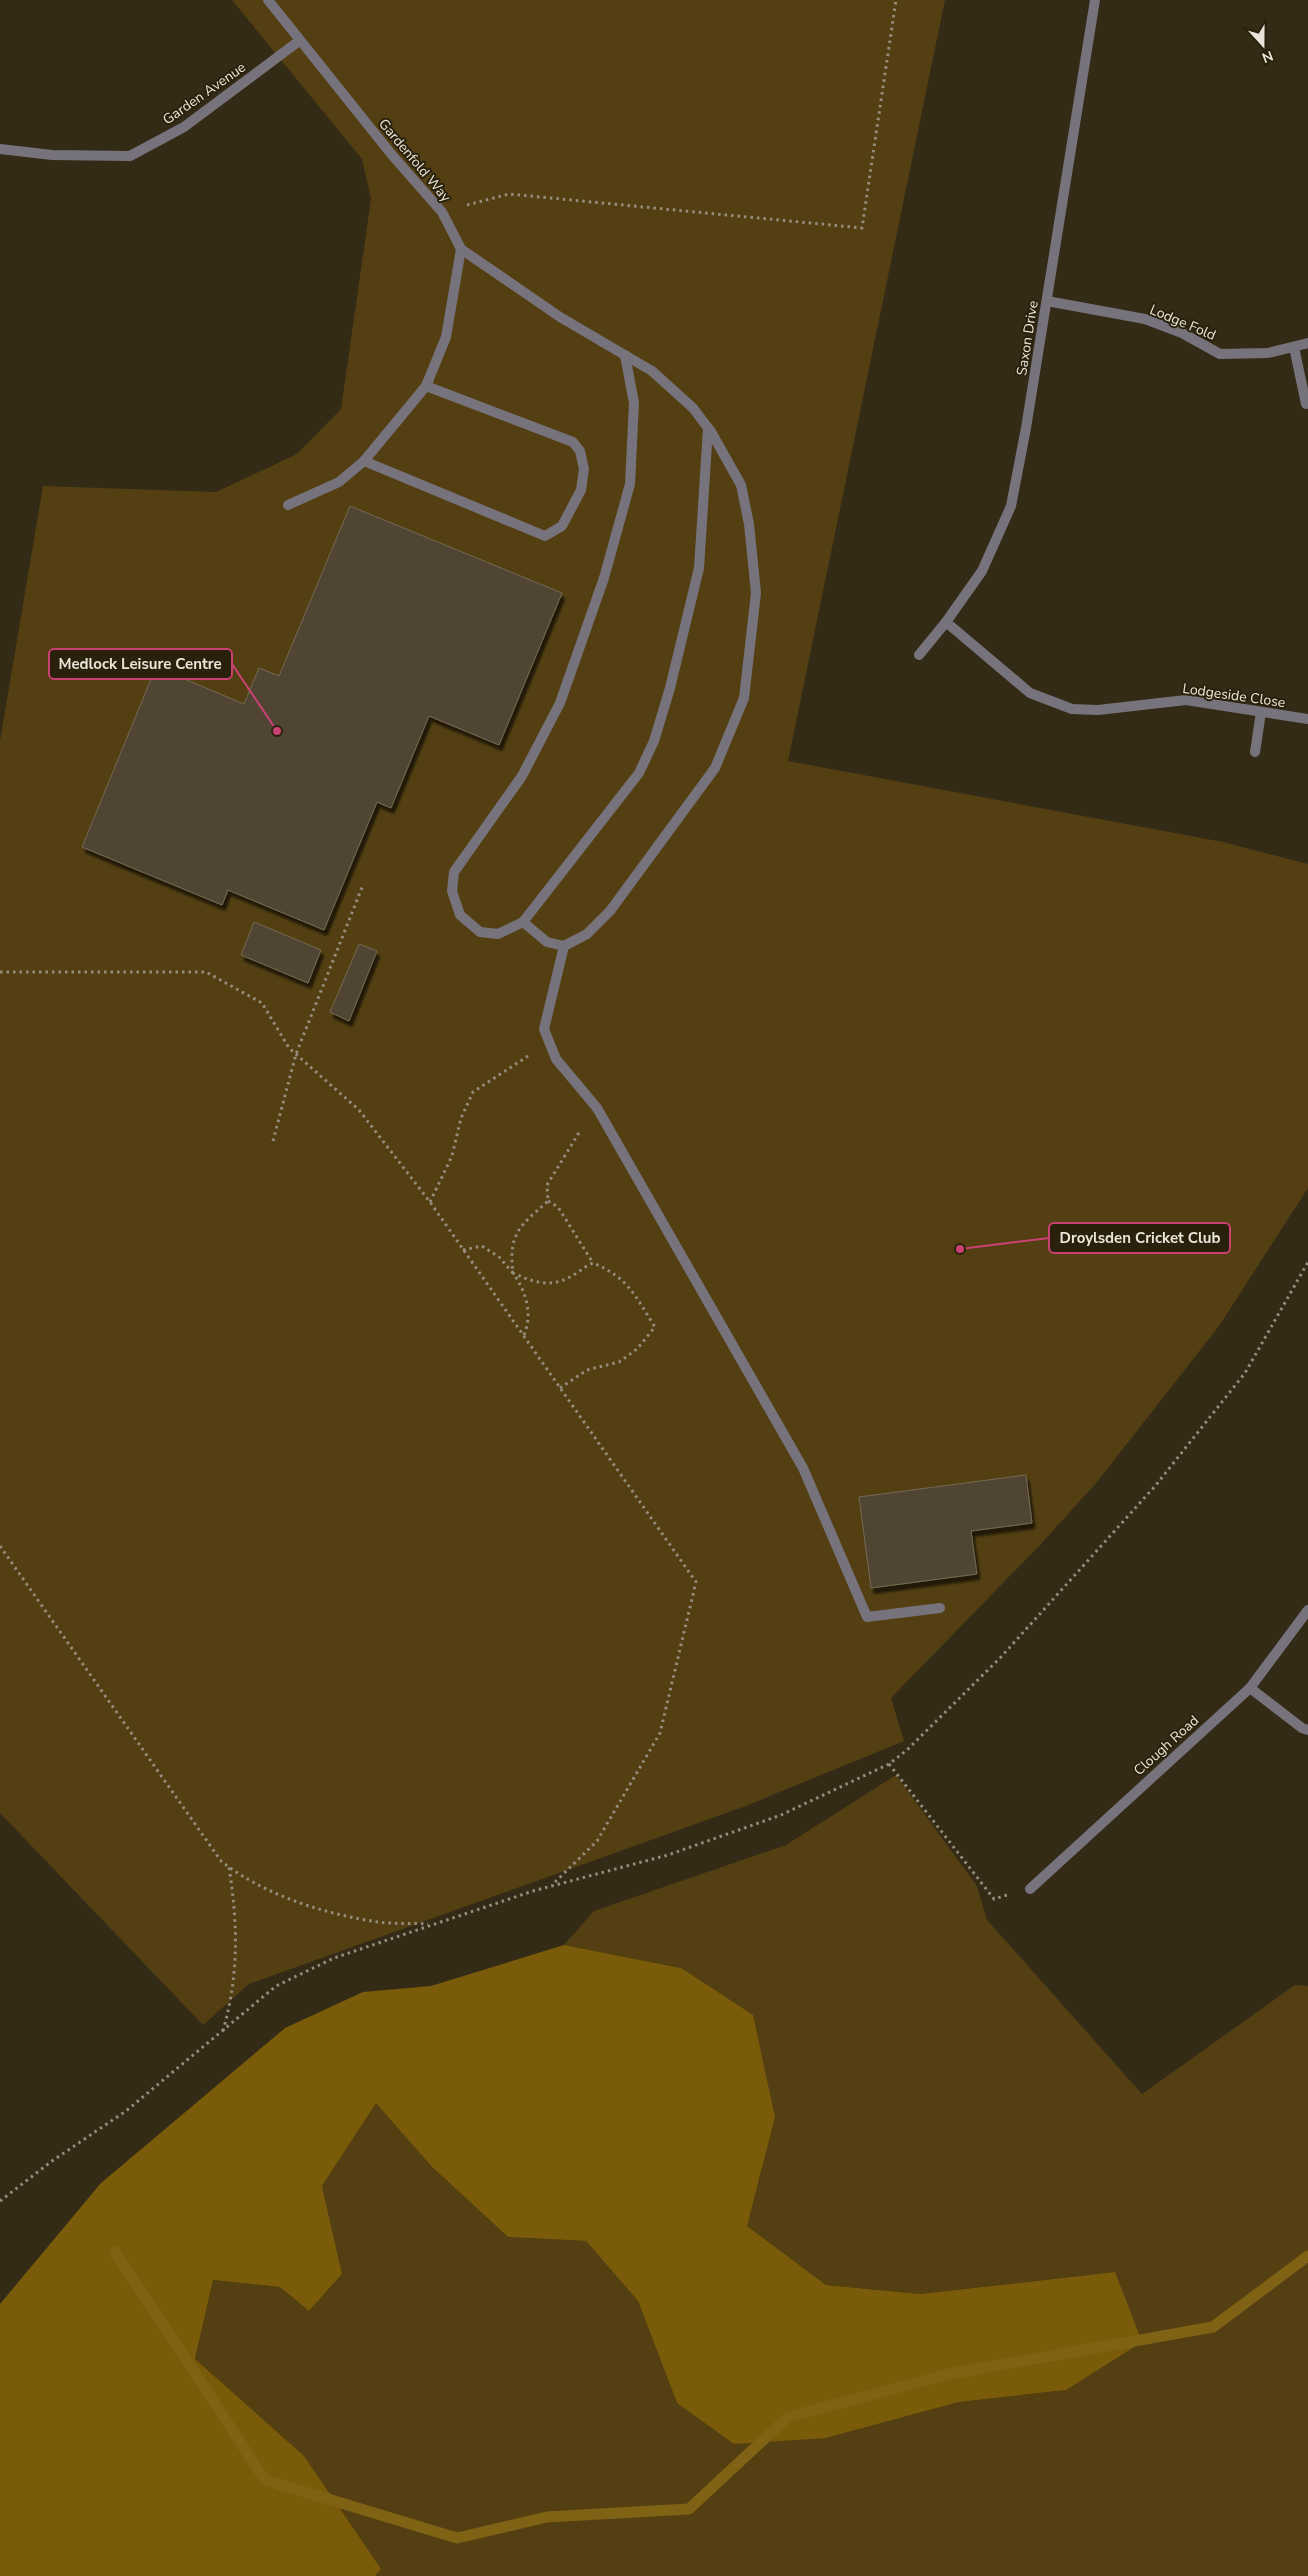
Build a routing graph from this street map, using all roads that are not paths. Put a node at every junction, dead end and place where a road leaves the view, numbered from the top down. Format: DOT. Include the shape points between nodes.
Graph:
graph roads {
  1 [pos="268,0"];
  2 [pos="1095,0"];
  3 [pos="299,41"];
  4 [pos="0,149"];
  5 [pos="461,250"];
  6 [pos="1047,301"];
  7 [pos="1308,343"];
  8 [pos="1294,347"];
  9 [pos="625,355"];
  10 [pos="426,386"];
  11 [pos="1306,404"];
  12 [pos="708,428"];
  13 [pos="364,461"];
  14 [pos="288,505"];
  15 [pos="946,622"];
  16 [pos="919,655"];
  17 [pos="1261,712"];
  18 [pos="1308,720"];
  19 [pos="1255,752"];
  20 [pos="523,922"];
  21 [pos="564,946"];
  22 [pos="940,1608"];
  23 [pos="1308,1610"];
  24 [pos="1250,1688"];
  25 [pos="1308,1730"];
  26 [pos="1030,1889"];
  1 -- 3 [label="street, Gardenfold Way"];
  2 -- 6 [label="street, Saxon Drive"];
  3 -- 4 [label="street, Garden Avenue" via="184,127 130,156 52,155"];
  3 -- 5 [label="street, Gardenfold Way" via="442,212"];
  5 -- 9 [label="street" via="560,317"];
  5 -- 10 [label="street" via="446,337"];
  6 -- 8 [label="street, Lodge Fold" via="1145,319 1182,333 1220,354 1260,354"];
  6 -- 15 [label="street, Saxon Drive" via="1011,506 982,571"];
  7 -- 8 [label="street, Lodge Fold"];
  8 -- 11 [label="street"];
  9 -- 12 [label="street" via="652,371 693,408"];
  9 -- 20 [label="street" via="634,403 630,484 604,578 560,703 522,776 454,872 452,891 460,915 480,932 498,934"];
  10 -- 13 [label="street"];
  10 -- 13 [label="street" via="573,442 580,451 584,469 581,490 562,526 545,536"];
  12 -- 20 [label="street" via="699,568 654,741 639,773"];
  12 -- 21 [label="street" via="741,486 749,524 756,593 744,698 715,768 610,911 587,934"];
  13 -- 14 [label="street" via="339,482"];
  15 -- 16 [label="street, Saxon Drive"];
  15 -- 17 [label="street, Lodgeside Close" via="1030,693 1072,709 1098,710 1186,700"];
  17 -- 18 [label="street, Lodgeside Close"];
  17 -- 19 [label="street"];
  20 -- 21 [label="street" via="547,942"];
  21 -- 22 [label="street" via="544,1029 556,1059 597,1108 802,1468 867,1618"];
  23 -- 24 [label="street, Clough Road"];
  24 -- 25 [label="street"];
  24 -- 26 [label="street, Clough Road"];
}
